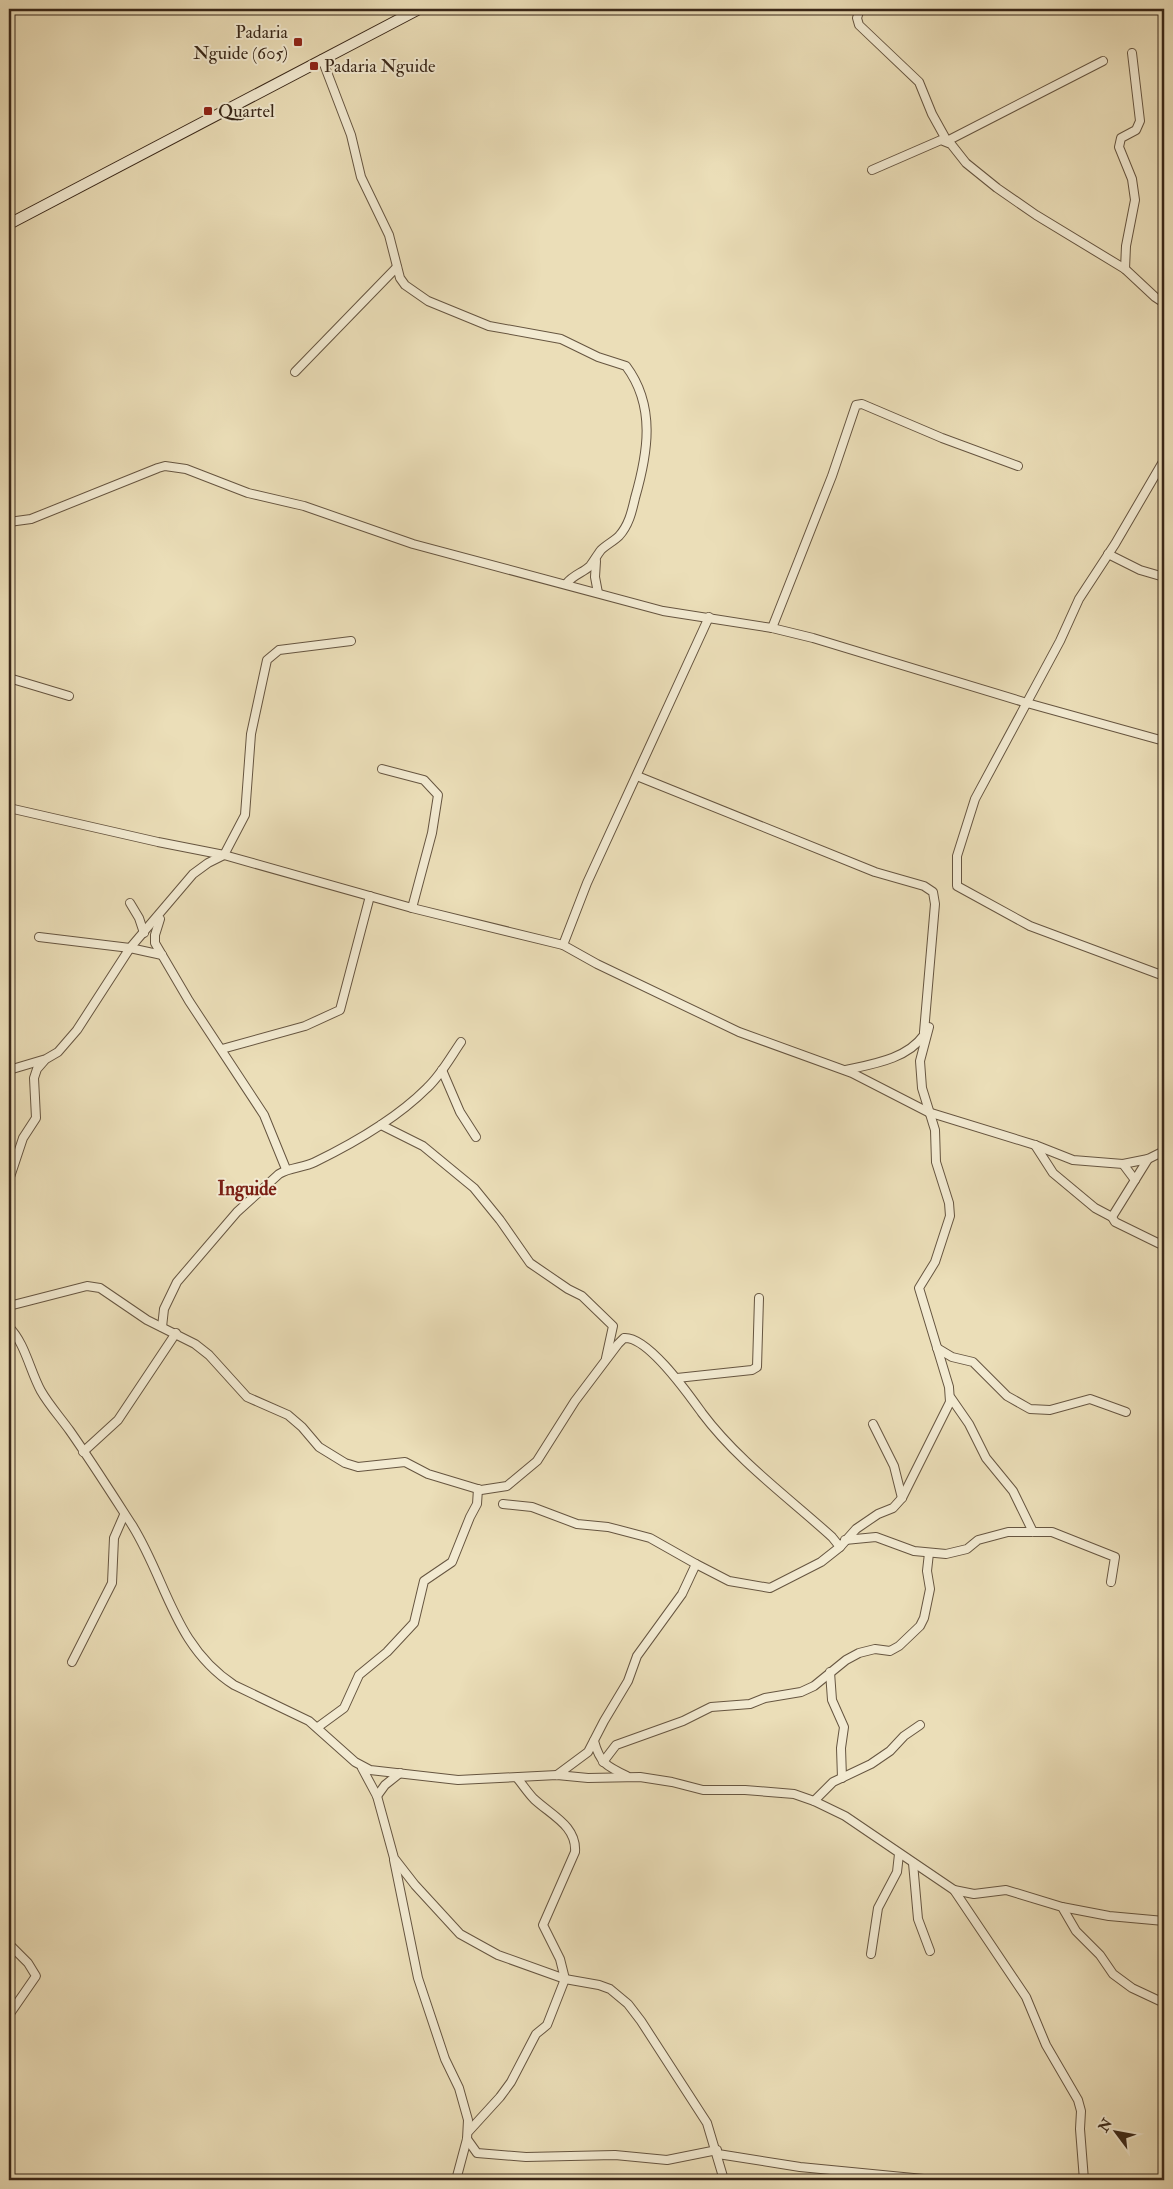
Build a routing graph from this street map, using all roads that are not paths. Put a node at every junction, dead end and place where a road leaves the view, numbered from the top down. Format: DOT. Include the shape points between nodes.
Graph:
graph roads {
  1 [pos="419,9"];
  2 [pos="860,9"];
  3 [pos="1132,53"];
  4 [pos="322,59"];
  5 [pos="1103,60"];
  6 [pos="947,141"];
  7 [pos="872,170"];
  8 [pos="9,224"];
  9 [pos="397,267"];
  10 [pos="1126,269"];
  11 [pos="1164,302"];
  12 [pos="295,372"];
  13 [pos="1164,460"];
  14 [pos="1018,466"];
  15 [pos="9,522"];
  16 [pos="1108,554"];
  17 [pos="596,556"];
  18 [pos="1164,577"];
  19 [pos="566,584"];
  20 [pos="598,593"];
  21 [pos="709,617"];
  22 [pos="772,628"];
  23 [pos="350,641"];
  24 [pos="9,678"];
  25 [pos="69,696"];
  26 [pos="1028,703"];
  27 [pos="1164,741"];
  28 [pos="382,769"];
  29 [pos="637,776"];
  30 [pos="9,808"];
  31 [pos="224,855"];
  32 [pos="370,896"];
  33 [pos="130,904"];
  34 [pos="412,908"];
  35 [pos="162,912"];
  36 [pos="144,933"];
  37 [pos="39,937"];
  38 [pos="563,945"];
  39 [pos="130,948"];
  40 [pos="162,955"];
  41 [pos="1164,976"];
  42 [pos="924,1034"];
  43 [pos="460,1042"];
  44 [pos="222,1049"];
  45 [pos="46,1059"];
  46 [pos="9,1070"];
  47 [pos="442,1070"];
  48 [pos="844,1071"];
  49 [pos="928,1112"];
  50 [pos="381,1125"];
  51 [pos="476,1137"];
  52 [pos="1035,1145"];
  53 [pos="1164,1152"];
  54 [pos="1148,1159"];
  55 [pos="1123,1164"];
  56 [pos="286,1169"];
  57 [pos="9,1180"];
  58 [pos="1135,1180"];
  59 [pos="1112,1217"];
  60 [pos="1164,1246"];
  61 [pos="759,1298"];
  62 [pos="9,1306"];
  63 [pos="9,1327"];
  64 [pos="162,1327"];
  65 [pos="176,1333"];
  66 [pos="937,1348"];
  67 [pos="605,1361"];
  68 [pos="677,1378"];
  69 [pos="951,1398"];
  70 [pos="1126,1412"];
  71 [pos="873,1424"];
  72 [pos="83,1452"];
  73 [pos="478,1489"];
  74 [pos="902,1498"];
  75 [pos="503,1504"];
  76 [pos="124,1515"];
  77 [pos="1033,1532"];
  78 [pos="845,1540"];
  79 [pos="840,1547"];
  80 [pos="929,1553"];
  81 [pos="696,1564"];
  82 [pos="1111,1582"];
  83 [pos="72,1662"];
  84 [pos="830,1672"];
  85 [pos="920,1725"];
  86 [pos="318,1727"];
  87 [pos="594,1741"];
  88 [pos="603,1762"];
  89 [pos="362,1768"];
  90 [pos="400,1773"];
  91 [pos="557,1775"];
  92 [pos="629,1777"];
  93 [pos="517,1778"];
  94 [pos="842,1778"];
  95 [pos="377,1796"];
  96 [pos="814,1801"];
  97 [pos="899,1854"];
  98 [pos="394,1858"];
  99 [pos="913,1863"];
  100 [pos="954,1890"];
  101 [pos="1062,1907"];
  102 [pos="1164,1921"];
  103 [pos="9,1944"];
  104 [pos="930,1951"];
  105 [pos="871,1954"];
  106 [pos="565,1979"];
  107 [pos="1164,2003"];
  108 [pos="9,2015"];
  109 [pos="468,2135"];
  110 [pos="717,2152"];
  111 [pos="456,2180"];
  112 [pos="724,2180"];
  113 [pos="934,2180"];
  114 [pos="1084,2180"];
  1 -- 4 [label="street"];
  2 -- 6 [label="street" via="856,18 859,25 919,82"];
  3 -- 10 [label="street" via="1140,121 1136,130 1121,138 1119,147 1132,179 1135,200 1126,246"];
  4 -- 8 [label="street"];
  4 -- 9 [label="street" via="351,135 361,176 389,235"];
  5 -- 6 [label="street"];
  6 -- 7 [label="street" via="941,140"];
  6 -- 10 [label="street" via="966,163 997,188"];
  9 -- 12 [label="street"];
  9 -- 17 [label="street" via="405,285 428,301 498,328 561,339 626,366 632,374 642,393 648,428 641,476 628,524"];
  10 -- 11 [label="street"];
  13 -- 16 [label="street"];
  14 -- 22 [label="street" via="862,404 856,405 832,476"];
  15 -- 19 [label="street" via="30,519 169,466 186,469 248,493 304,506 413,544"];
  16 -- 18 [label="street" via="1140,570"];
  16 -- 26 [label="street" via="1079,599"];
  17 -- 19 [label="street" via="591,565 572,576"];
  17 -- 20 [label="street" via="594,577"];
  19 -- 20 [label="street"];
  20 -- 21 [label="street" via="663,611"];
  21 -- 22 [label="street"];
  21 -- 29 [label="street"];
  22 -- 26 [label="street"];
  23 -- 31 [label="street" via="279,650 267,660 251,734 245,815"];
  24 -- 25 [label="street"];
  26 -- 27 [label="street"];
  26 -- 41 [label="street" via="975,800 958,856 957,886 1030,926"];
  28 -- 34 [label="street" via="424,780 438,796 432,833"];
  29 -- 38 [label="street" via="587,883"];
  29 -- 42 [label="street" via="875,872 924,886 933,892 935,904"];
  30 -- 31 [label="street"];
  31 -- 32 [label="street"];
  31 -- 35 [label="street" via="193,874"];
  32 -- 34 [label="street"];
  32 -- 44 [label="street" via="340,1010 305,1026"];
  33 -- 36 [label="street"];
  34 -- 38 [label="street"];
  35 -- 36 [label="street"];
  35 -- 40 [label="street" via="155,943"];
  36 -- 39 [label="street"];
  37 -- 39 [label="street"];
  38 -- 48 [label="street" via="739,1032"];
  39 -- 40 [label="street"];
  39 -- 45 [label="street" via="77,1030 58,1052"];
  40 -- 44 [label="street"];
  42 -- 48 [label="street" via="904,1053"];
  42 -- 49 [label="street" via="928,1027 920,1061"];
  43 -- 47 [label="street"];
  44 -- 56 [label="street" via="264,1115"];
  45 -- 46 [label="street"];
  45 -- 57 [label="street" via="34,1078 36,1118 23,1138"];
  47 -- 50 [label="street" via="426,1089"];
  47 -- 51 [label="street" via="460,1112"];
  48 -- 49 [label="street"];
  49 -- 52 [label="street"];
  49 -- 66 [label="street" via="935,1130 936,1162 950,1210 935,1262 919,1286"];
  50 -- 56 [label="street" via="311,1164"];
  50 -- 67 [label="street" via="423,1146 462,1178 482,1197 534,1267 582,1296 613,1326"];
  52 -- 55 [label="street" via="1074,1160"];
  52 -- 59 [label="street" via="1053,1173 1095,1208"];
  53 -- 54 [label="street"];
  54 -- 55 [label="street"];
  54 -- 58 [label="street"];
  55 -- 58 [label="street"];
  56 -- 64 [label="street" via="237,1212 177,1282 164,1309"];
  58 -- 59 [label="street"];
  59 -- 60 [label="street" via="1115,1222"];
  61 -- 68 [label="street" via="757,1367"];
  62 -- 64 [label="street" via="93,1287"];
  63 -- 72 [label="street" via="20,1342 50,1406"];
  64 -- 65 [label="street"];
  65 -- 72 [label="street" via="118,1420"];
  65 -- 73 [label="street" via="209,1355 247,1397 288,1414 319,1448 345,1463 358,1467 405,1462 428,1474"];
  66 -- 69 [label="street"];
  66 -- 70 [label="street" via="973,1362 1007,1396 1030,1409 1050,1410 1090,1399"];
  67 -- 68 [label="street" via="622,1339 630,1338 658,1357"];
  67 -- 73 [label="street" via="537,1461 507,1486"];
  68 -- 79 [label="street" via="715,1430 740,1457"];
  69 -- 74 [label="street"];
  69 -- 77 [label="street" via="986,1458 1014,1491"];
  71 -- 74 [label="street" via="894,1466"];
  72 -- 76 [label="street"];
  73 -- 86 [label="street" via="477,1504 452,1562 424,1581 414,1623 387,1652 359,1675 344,1708"];
  74 -- 78 [label="street" via="893,1508 873,1517"];
  75 -- 81 [label="street" via="532,1508 577,1524 608,1527 650,1538"];
  76 -- 83 [label="street" via="114,1538 112,1583"];
  76 -- 86 [label="street" via="154,1565 173,1615 209,1664 234,1685"];
  77 -- 80 [label="street" via="1008,1532 978,1540 963,1550"];
  77 -- 82 [label="street" via="1059,1534 1112,1555 1116,1560"];
  78 -- 79 [label="street"];
  78 -- 80 [label="street" via="879,1537 902,1547"];
  79 -- 81 [label="street" via="806,1570 765,1589 729,1581"];
  80 -- 84 [label="street" via="930,1589 920,1626 894,1650 866,1650"];
  81 -- 87 [label="street" via="671,1610 637,1656 625,1687"];
  84 -- 88 [label="street" via="801,1692 750,1704 718,1705 616,1745"];
  84 -- 94 [label="street" via="832,1700 844,1727"];
  85 -- 94 [label="street" via="871,1764"];
  86 -- 89 [label="street"];
  87 -- 88 [label="street"];
  87 -- 91 [label="street" via="584,1756"];
  88 -- 92 [label="street"];
  89 -- 90 [label="street"];
  89 -- 95 [label="street"];
  90 -- 93 [label="street" via="458,1780"];
  90 -- 95 [label="street"];
  91 -- 92 [label="street"];
  91 -- 93 [label="street"];
  92 -- 96 [label="street" via="713,1791 781,1792"];
  93 -- 106 [label="street" via="534,1799 565,1825 574,1840 575,1852 543,1925 560,1959"];
  94 -- 96 [label="street" via="833,1782"];
  95 -- 98 [label="street"];
  96 -- 97 [label="street" via="845,1816"];
  97 -- 99 [label="street"];
  97 -- 105 [label="street" via="899,1866 878,1908"];
  98 -- 106 [label="street" via="460,1934 498,1955"];
  98 -- 109 [label="street" via="418,1978 464,2106"];
  99 -- 100 [label="street"];
  99 -- 104 [label="street" via="918,1919"];
  100 -- 101 [label="street" via="974,1894 1006,1890"];
  100 -- 114 [label="street" via="1026,1998 1046,2045 1078,2100 1082,2111 1080,2129"];
  101 -- 102 [label="street" via="1109,1916"];
  101 -- 107 [label="street" via="1076,1931 1114,1974 1132,1988"];
  103 -- 108 [label="street" via="28,1962 36,1976"];
  106 -- 109 [label="street" via="547,2024 536,2034 511,2082"];
  106 -- 110 [label="street" via="604,1987 628,2004 700,2111"];
  109 -- 110 [label="street" via="477,2152 526,2157 598,2155 667,2160"];
  109 -- 111 [label="street"];
  110 -- 112 [label="street"];
  110 -- 113 [label="street" via="800,2167"];
}
